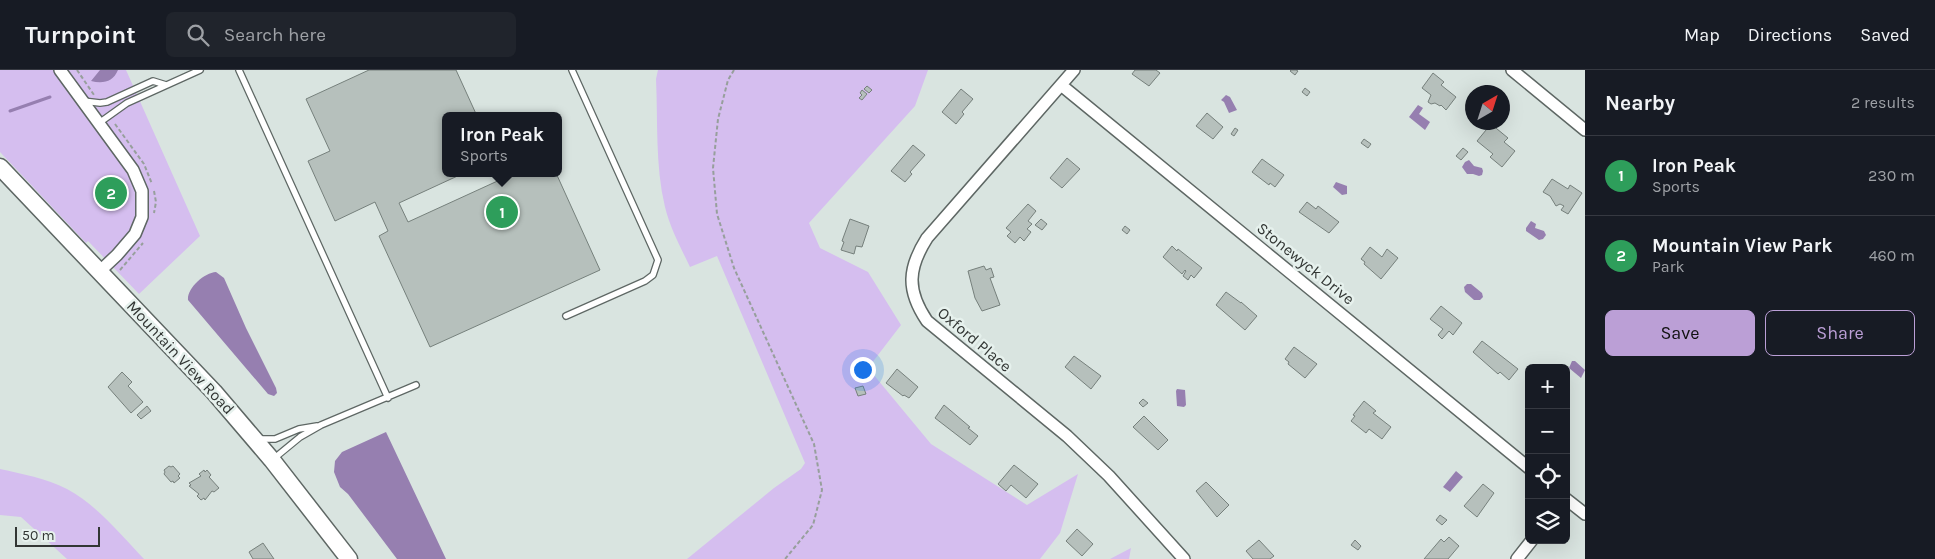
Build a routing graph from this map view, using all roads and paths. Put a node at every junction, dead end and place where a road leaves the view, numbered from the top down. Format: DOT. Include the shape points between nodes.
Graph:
graph roads {
  1 [pos="60,70"];
  2 [pos="77,70"];
  3 [pos="200,70"];
  4 [pos="239,70"];
  5 [pos="572,70"];
  6 [pos="734,70"];
  7 [pos="1074,70"];
  8 [pos="1512,70"];
  9 [pos="166,84"];
  10 [pos="1061,85"];
  11 [pos="97,98"];
  12 [pos="82,100"];
  13 [pos="99,123"];
  14 [pos="1585,130"];
  15 [pos="0,167"];
  16 [pos="100,271"];
  17 [pos="566,316"];
  18 [pos="416,385"];
  19 [pos="388,398"];
  20 [pos="321,425"];
  21 [pos="253,438"];
  22 [pos="272,460"];
  23 [pos="1525,465"];
  24 [pos="1570,502"];
  25 [pos="1585,514"];
  26 [pos="1529,544"];
  27 [pos="348,559"];
  28 [pos="785,559"];
  29 [pos="1184,559"];
  30 [pos="1517,559"];
  1 -- 12 [label="street"];
  2 -- 11 [label="path"];
  3 -- 9 [label="lane"];
  4 -- 19 [label="lane"];
  5 -- 17 [label="lane" via="658,260 653,275 645,281"];
  6 -- 28 [label="path" via="728,80 718,119 713,168 717,214 734,268 814,444 822,490 813,525"];
  7 -- 10 [label="street, Oxford Place"];
  8 -- 14 [label="street"];
  9 -- 12 [label="lane" via="153,81 107,102"];
  9 -- 13 [label="lane" via="127,103"];
  10 -- 23 [label="street, Stonewyck Drive"];
  10 -- 29 [label="street, Oxford Place" via="927,238 913,266 913,294 927,321 1067,436 1109,476"];
  12 -- 13 [label="street"];
  13 -- 16 [label="street" via="133,170 143,200 142,217 135,234"];
  15 -- 16 [label="street, Mountain View Road"];
  16 -- 21 [label="street, Mountain View Road"];
  18 -- 19 [label="lane"];
  19 -- 20 [label="lane"];
  20 -- 21 [label="lane" via="299,429 275,439"];
  20 -- 22 [label="lane"];
  21 -- 22 [label="street, Mountain View Road"];
  22 -- 27 [label="street, Mountain View Road"];
  24 -- 25 [label="street"];
  26 -- 30 [label="street"];
}
